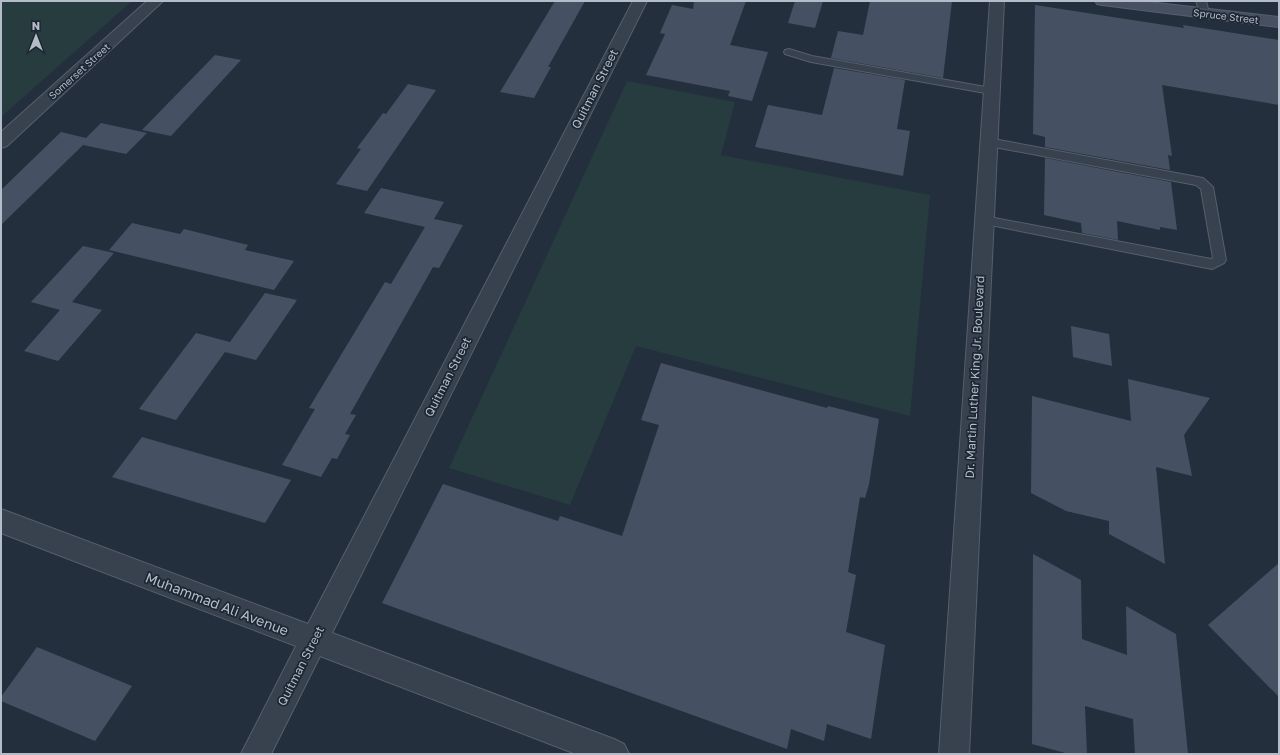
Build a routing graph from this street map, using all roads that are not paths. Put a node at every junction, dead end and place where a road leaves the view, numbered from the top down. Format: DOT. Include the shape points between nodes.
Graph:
graph roads {
  1 [pos="156,1"];
  2 [pos="640,1"];
  3 [pos="996,1"];
  4 [pos="1102,1"];
  5 [pos="1202,7"];
  6 [pos="1279,22"];
  7 [pos="789,52"];
  8 [pos="991,91"];
  9 [pos="1,142"];
  10 [pos="988,142"];
  11 [pos="984,220"];
  12 [pos="1,521"];
  13 [pos="313,640"];
  14 [pos="581,748"];
  15 [pos="256,754"];
  16 [pos="614,754"];
  17 [pos="954,754"];
  1 -- 9 [label="street, Somerset Street"];
  2 -- 13 [label="street, Quitman Street"];
  3 -- 8 [label="street, Dr. Martin Luther King Jr. Boulevard"];
  4 -- 5 [label="main road, Spruce Street"];
  5 -- 6 [label="main road, Spruce Street"];
  7 -- 8 [label="lane" via="811,59"];
  8 -- 10 [label="street, Dr. Martin Luther King Jr. Boulevard"];
  10 -- 11 [label="street, Dr. Martin Luther King Jr. Boulevard"];
  10 -- 11 [label="lane" via="1199,181 1207,187 1220,260 1212,264"];
  11 -- 17 [label="street, Dr. Martin Luther King Jr. Boulevard"];
  12 -- 13 [label="street, Muhammad Ali Avenue"];
  13 -- 14 [label="street, Muhammad Ali Avenue"];
  13 -- 15 [label="street, Quitman Street"];
  14 -- 16 [label="street, Muhammad Ali Avenue"];
}
